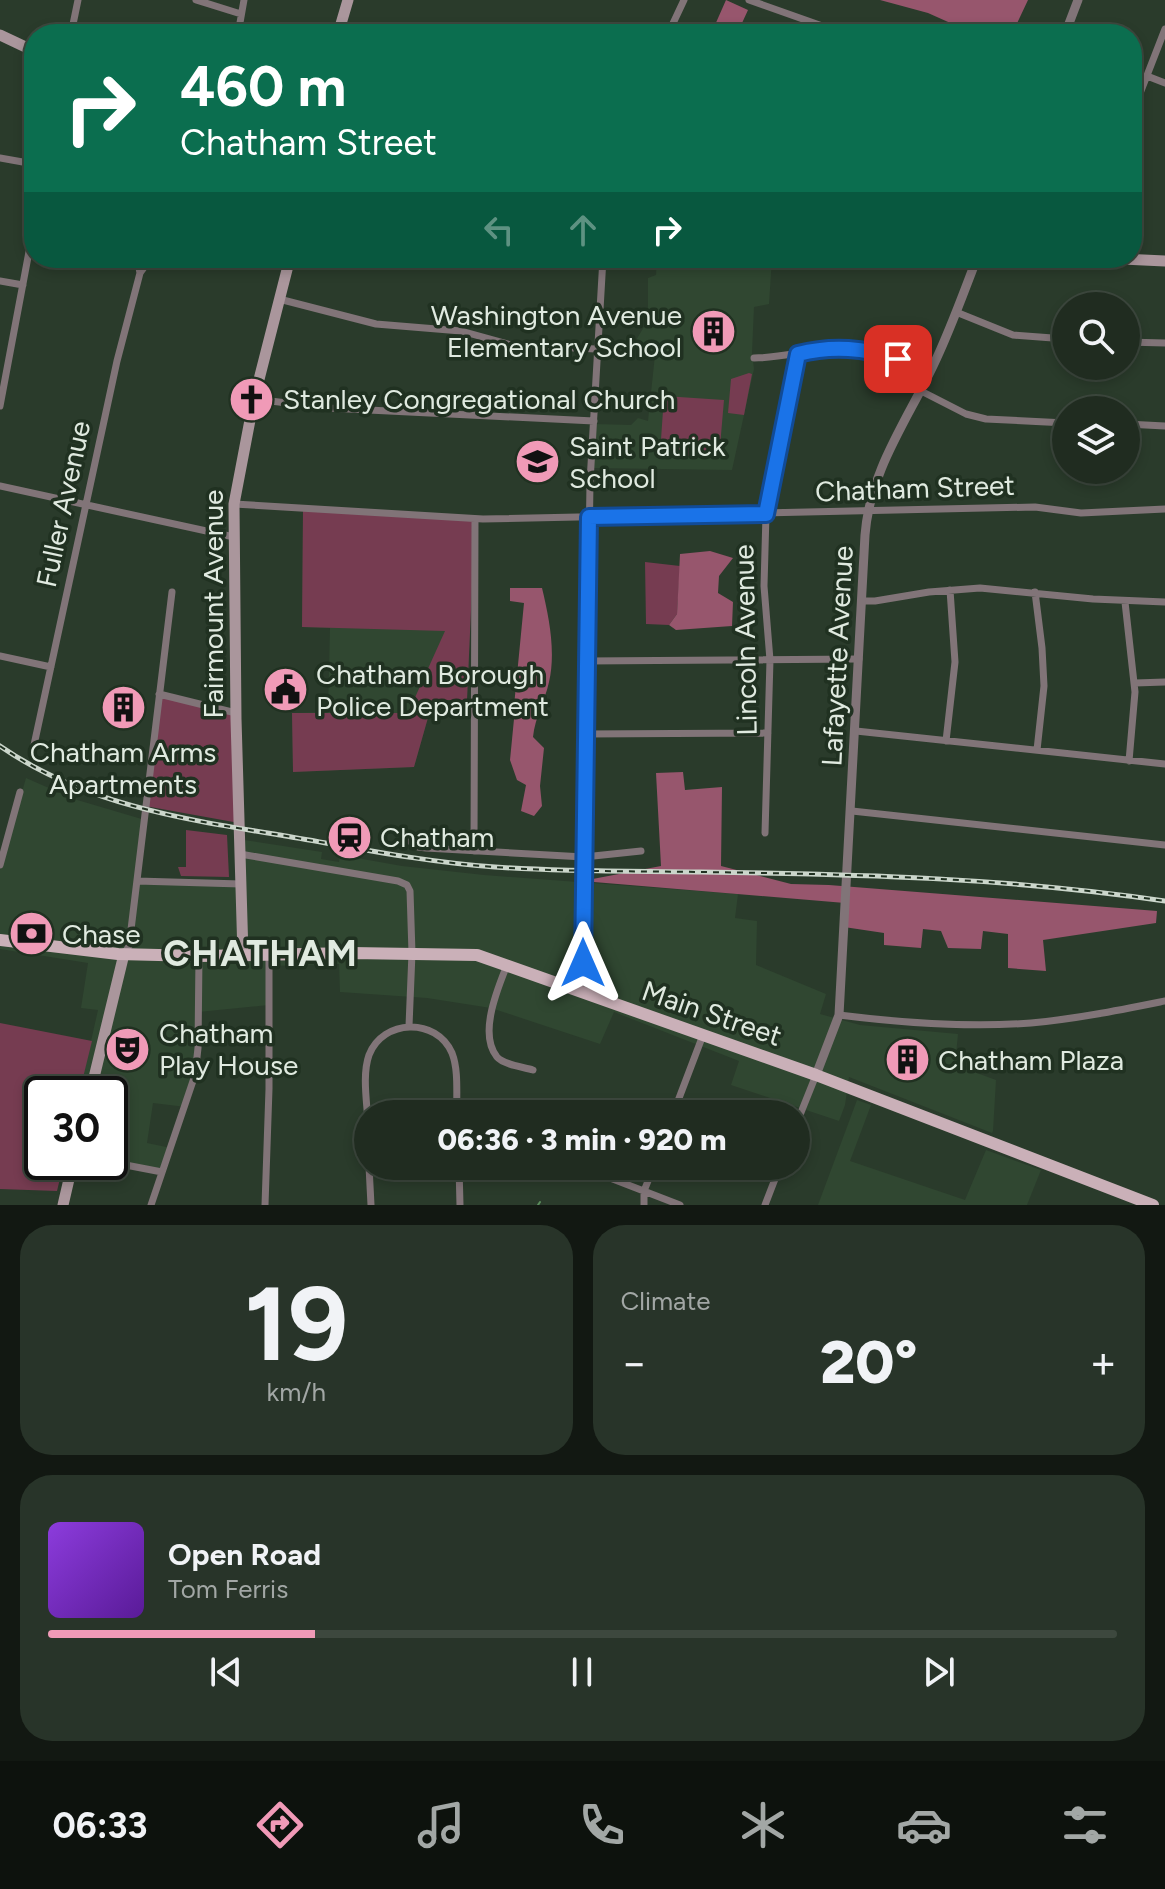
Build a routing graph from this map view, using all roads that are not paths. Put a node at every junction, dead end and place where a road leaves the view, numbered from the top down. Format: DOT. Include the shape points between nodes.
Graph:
graph roads {
  1 [pos="78,0"];
  2 [pos="196,0"];
  3 [pos="244,0"];
  4 [pos="348,0"];
  5 [pos="749,0"];
  6 [pos="1078,0"];
  7 [pos="681,1"];
  8 [pos="241,14"];
  9 [pos="73,24"];
  10 [pos="240,24"];
  11 [pos="341,24"];
  12 [pos="672,24"];
  13 [pos="817,24"];
  14 [pos="1069,24"];
  15 [pos="1165,29"];
  16 [pos="0,35"];
  17 [pos="24,46"];
  18 [pos="1147,76"];
  19 [pos="1165,83"];
  20 [pos="1142,89"];
  21 [pos="0,158"];
  22 [pos="24,162"];
  23 [pos="1142,260"];
  24 [pos="1165,261"];
  25 [pos="26,268"];
  26 [pos="139,268"];
  27 [pos="144,268"];
  28 [pos="287,268"];
  29 [pos="602,268"];
  30 [pos="973,268"];
  31 [pos="140,273"];
  32 [pos="0,281"];
  33 [pos="23,285"];
  34 [pos="279,299"];
  35 [pos="956,312"];
  36 [pos="1052,338"];
  37 [pos="1140,342"];
  38 [pos="1165,343"];
  39 [pos="596,349"];
  40 [pos="798,354"];
  41 [pos="754,358"];
  42 [pos="932,369"];
  43 [pos="921,391"];
  44 [pos="254,399"];
  45 [pos="0,406"];
  46 [pos="594,421"];
  47 [pos="1052,422"];
  48 [pos="1140,425"];
  49 [pos="1165,426"];
  50 [pos="0,486"];
  51 [pos="234,504"];
  52 [pos="86,505"];
  53 [pos="1165,509"];
  54 [pos="868,512"];
  55 [pos="766,514"];
  56 [pos="589,517"];
  57 [pos="475,519"];
  58 [pos="234,537"];
  59 [pos="950,590"];
  60 [pos="172,592"];
  61 [pos="1035,592"];
  62 [pos="862,601"];
  63 [pos="1125,602"];
  64 [pos="1165,602"];
  65 [pos="0,656"];
  66 [pos="859,659"];
  67 [pos="770,660"];
  68 [pos="586,661"];
  69 [pos="51,667"];
  70 [pos="1165,682"];
  71 [pos="1135,683"];
  72 [pos="159,694"];
  73 [pos="236,713"];
  74 [pos="856,731"];
  75 [pos="768,733"];
  76 [pos="585,734"];
  77 [pos="946,741"];
  78 [pos="34,745"];
  79 [pos="1037,750"];
  80 [pos="1129,761"];
  81 [pos="1165,764"];
  82 [pos="20,792"];
  83 [pos="852,811"];
  84 [pos="765,833"];
  85 [pos="408,840"];
  86 [pos="1165,845"];
  87 [pos="474,851"];
  88 [pos="641,851"];
  89 [pos="240,854"];
  90 [pos="584,857"];
  91 [pos="0,865"];
  92 [pos="137,881"];
  93 [pos="241,884"];
  94 [pos="0,940"];
  95 [pos="412,953"];
  96 [pos="124,954"];
  97 [pos="269,954"];
  98 [pos="243,955"];
  99 [pos="199,956"];
  100 [pos="507,965"];
  101 [pos="583,992"];
  102 [pos="1165,1001"];
  103 [pos="839,1015"];
  104 [pos="409,1026"];
  105 [pos="703,1035"];
  106 [pos="533,1070"];
  107 [pos="816,1075"];
  108 [pos="94,1076"];
  109 [pos="367,1100"];
  110 [pos="456,1100"];
  111 [pos="678,1100"];
  112 [pos="806,1100"];
  113 [pos="128,1165"];
  114 [pos="162,1172"];
  115 [pos="69,1180"];
  116 [pos="370,1180"];
  117 [pos="459,1180"];
  118 [pos="615,1180"];
  119 [pos="648,1180"];
  120 [pos="775,1180"];
  121 [pos="644,1191"];
  122 [pos="63,1205"];
  123 [pos="151,1205"];
  124 [pos="265,1205"];
  125 [pos="371,1205"];
  126 [pos="460,1205"];
  127 [pos="644,1205"];
  128 [pos="680,1205"];
  129 [pos="765,1205"];
  130 [pos="1153,1205"];
  1 -- 9 [label="street"];
  2 -- 8 [label="street"];
  3 -- 8 [label="street"];
  4 -- 11 [label="main road"];
  5 -- 13 [label="street"];
  6 -- 14 [label="street"];
  7 -- 12 [label="street"];
  8 -- 10 [label="street"];
  15 -- 18 [label="street"];
  16 -- 17 [label="main road"];
  18 -- 19 [label="street"];
  18 -- 20 [label="street"];
  21 -- 22 [label="street"];
  23 -- 24 [label="main road"];
  25 -- 33 [label="street"];
  26 -- 31 [label="street, Fuller Avenue"];
  27 -- 31 [label="street, Fuller Avenue"];
  28 -- 34 [label="main road, Fairmount Avenue"];
  29 -- 39 [label="street"];
  30 -- 35 [label="street, Lafayette Avenue"];
  31 -- 52 [label="street, Fuller Avenue"];
  32 -- 33 [label="street"];
  33 -- 45 [label="street"];
  34 -- 39 [label="street" via="376,324 461,331 511,345"];
  34 -- 44 [label="main road, Fairmount Avenue"];
  35 -- 36 [label="street" via="1013,335"];
  35 -- 42 [label="street, Lafayette Avenue"];
  37 -- 38 [label="street"];
  39 -- 46 [label="street"];
  40 -- 41 [label="street"];
  40 -- 42 [label="street" via="849,348"];
  40 -- 55 [label="street, Lincoln Avenue"];
  42 -- 43 [label="street, Lafayette Avenue"];
  43 -- 47 [label="street" via="986,419"];
  43 -- 54 [label="street, Lafayette Avenue" via="878,471"];
  44 -- 46 [label="street" via="328,408"];
  44 -- 51 [label="main road, Fairmount Avenue"];
  46 -- 56 [label="street"];
  48 -- 49 [label="street"];
  50 -- 52 [label="street"];
  51 -- 57 [label="street, Chatham Street"];
  51 -- 58 [label="main road, Fairmount Avenue"];
  52 -- 58 [label="street"];
  52 -- 69 [label="street, Fuller Avenue"];
  53 -- 54 [label="street, Chatham Street"];
  54 -- 55 [label="street, Chatham Street"];
  54 -- 62 [label="street, Lafayette Avenue"];
  55 -- 56 [label="street, Chatham Street"];
  55 -- 67 [label="street, Lincoln Avenue" via="764,603"];
  56 -- 57 [label="street, Chatham Street"];
  56 -- 68 [label="street"];
  57 -- 87 [label="street"];
  58 -- 73 [label="main road, Fairmount Avenue"];
  59 -- 61 [label="street"];
  59 -- 62 [label="street"];
  59 -- 77 [label="street" via="955,662"];
  60 -- 72 [label="street"];
  61 -- 63 [label="street"];
  61 -- 79 [label="street" via="1044,686"];
  62 -- 66 [label="street, Lafayette Avenue"];
  63 -- 64 [label="street"];
  63 -- 71 [label="street"];
  65 -- 69 [label="street"];
  66 -- 67 [label="street"];
  66 -- 74 [label="street, Lafayette Avenue"];
  67 -- 68 [label="street"];
  67 -- 75 [label="street, Lincoln Avenue"];
  68 -- 76 [label="street"];
  69 -- 78 [label="street, Fuller Avenue"];
  70 -- 71 [label="street"];
  71 -- 80 [label="street"];
  72 -- 73 [label="street"];
  72 -- 92 [label="street"];
  73 -- 89 [label="main road, Fairmount Avenue"];
  74 -- 77 [label="street"];
  74 -- 83 [label="street, Lafayette Avenue"];
  75 -- 76 [label="street"];
  75 -- 84 [label="street, Lincoln Avenue"];
  76 -- 90 [label="street"];
  77 -- 79 [label="street"];
  79 -- 80 [label="street"];
  80 -- 81 [label="street"];
  82 -- 91 [label="street"];
  83 -- 86 [label="street"];
  83 -- 103 [label="street, Lafayette Avenue"];
  85 -- 87 [label="street" via="418,847"];
  87 -- 90 [label="street"];
  88 -- 90 [label="street"];
  89 -- 93 [label="main road, Fairmount Avenue"];
  89 -- 95 [label="street" via="407,885"];
  90 -- 101 [label="street"];
  92 -- 93 [label="street"];
  92 -- 96 [label="street"];
  93 -- 98 [label="main road, Fairmount Avenue"];
  94 -- 96 [label="main road, Main Street"];
  95 -- 97 [label="main road, Main Street"];
  95 -- 100 [label="main road, Main Street" via="477,955"];
  95 -- 104 [label="street"];
  96 -- 99 [label="main road, Main Street"];
  96 -- 108 [label="main road"];
  97 -- 98 [label="main road, Main Street"];
  97 -- 124 [label="street"];
  98 -- 99 [label="main road, Main Street"];
  99 -- 114 [label="street" via="195,1075"];
  100 -- 101 [label="main road, Main Street"];
  100 -- 106 [label="street" via="490,1013 493,1048 503,1061"];
  101 -- 105 [label="main road, Main Street"];
  102 -- 103 [label="street" via="1027,1023 948,1025"];
  103 -- 107 [label="street, Lafayette Avenue"];
  104 -- 109 [label="street" via="385,1035 369,1056"];
  104 -- 110 [label="street" via="431,1031 450,1049"];
  105 -- 107 [label="main road, Main Street"];
  105 -- 111 [label="street"];
  107 -- 112 [label="street"];
  107 -- 130 [label="main road, Main Street"];
  113 -- 114 [label="street"];
  114 -- 123 [label="street"];
  115 -- 122 [label="main road"];
  116 -- 125 [label="street"];
  117 -- 126 [label="street"];
  118 -- 121 [label="street"];
  119 -- 121 [label="street"];
  120 -- 129 [label="street"];
  121 -- 127 [label="street"];
  121 -- 128 [label="street"];
}
